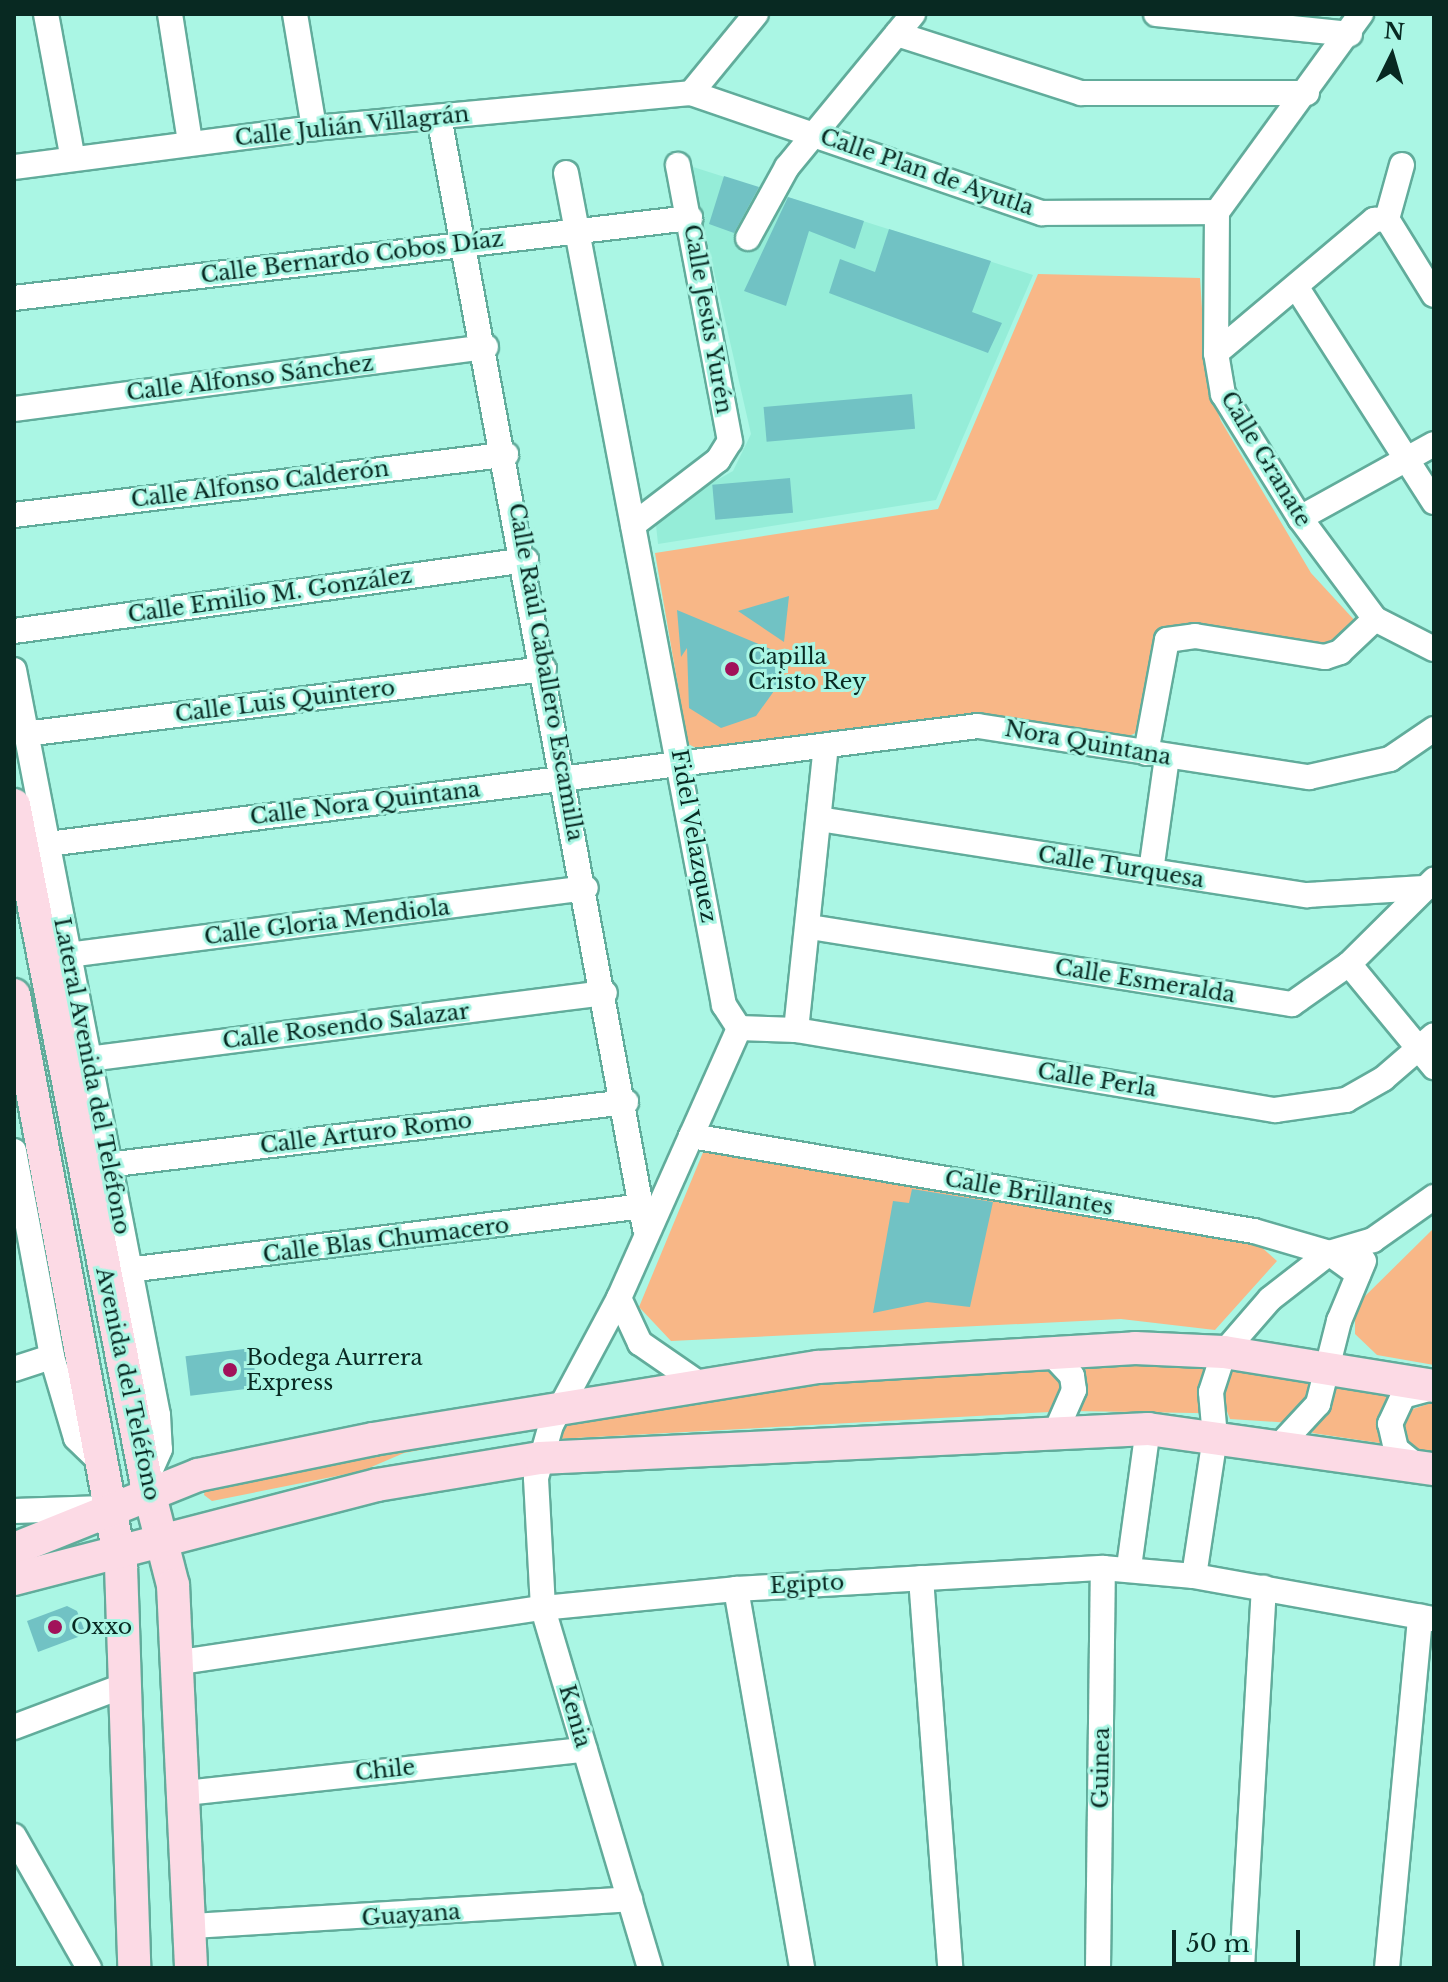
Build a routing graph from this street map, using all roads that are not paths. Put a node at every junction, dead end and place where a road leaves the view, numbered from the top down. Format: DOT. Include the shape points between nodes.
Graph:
graph roads {
  1 [pos="46,14"];
  2 [pos="170,14"];
  3 [pos="295,14"];
  4 [pos="756,14"];
  5 [pos="913,14"];
  6 [pos="1156,14"];
  7 [pos="1355,24"];
  8 [pos="897,34"];
  9 [pos="691,93"];
  10 [pos="1307,93"];
  11 [pos="439,117"];
  12 [pos="314,128"];
  13 [pos="818,134"];
  14 [pos="190,142"];
  15 [pos="73,159"];
  16 [pos="678,165"];
  17 [pos="1402,165"];
  18 [pos="14,167"];
  19 [pos="566,173"];
  20 [pos="1217,212"];
  21 [pos="690,218"];
  22 [pos="1387,219"];
  23 [pos="576,231"];
  24 [pos="748,238"];
  25 [pos="465,245"];
  26 [pos="1297,288"];
  27 [pos="1434,295"];
  28 [pos="14,298"];
  29 [pos="486,347"];
  30 [pos="1216,353"];
  31 [pos="14,409"];
  32 [pos="1434,444"];
  33 [pos="506,455"];
  34 [pos="1403,460"];
  35 [pos="1434,502"];
  36 [pos="14,515"];
  37 [pos="1300,518"];
  38 [pos="633,525"];
  39 [pos="526,560"];
  40 [pos="1375,619"];
  41 [pos="14,631"];
  42 [pos="1434,649"];
  43 [pos="544,669"];
  44 [pos="14,670"];
  45 [pos="1434,729"];
  46 [pos="25,734"];
  47 [pos="826,746"];
  48 [pos="1156,755"];
  49 [pos="682,763"];
  50 [pos="564,778"];
  51 [pos="14,805"];
  52 [pos="819,819"];
  53 [pos="48,844"];
  54 [pos="1151,871"];
  55 [pos="1429,884"];
  56 [pos="586,888"];
  57 [pos="810,927"];
  58 [pos="68,955"];
  59 [pos="1349,964"];
  60 [pos="605,993"];
  61 [pos="14,995"];
  62 [pos="739,1028"];
  63 [pos="796,1030"];
  64 [pos="1429,1051"];
  65 [pos="88,1059"];
  66 [pos="626,1102"];
  67 [pos="86,1118"];
  68 [pos="691,1136"];
  69 [pos="14,1151"];
  70 [pos="107,1165"];
  71 [pos="35,1182"];
  72 [pos="1434,1197"];
  73 [pos="644,1218"];
  74 [pos="22,1239"];
  75 [pos="1373,1240"];
  76 [pos="1329,1253"];
  77 [pos="128,1270"];
  78 [pos="1358,1274"];
  79 [pos="619,1298"];
  80 [pos="1048,1350"];
  81 [pos="1224,1352"];
  82 [pos="52,1357"];
  83 [pos="1329,1368"];
  84 [pos="14,1369"];
  85 [pos="698,1383"];
  86 [pos="1434,1387"];
  87 [pos="560,1408"];
  88 [pos="1148,1429"];
  89 [pos="1056,1431"];
  90 [pos="1215,1437"];
  91 [pos="1280,1445"];
  92 [pos="540,1458"];
  93 [pos="102,1463"];
  94 [pos="1426,1468"];
  95 [pos="133,1495"];
  96 [pos="14,1511"];
  97 [pos="140,1544"];
  98 [pos="14,1549"];
  99 [pos="1129,1567"];
  100 [pos="1103,1568"];
  101 [pos="1194,1576"];
  102 [pos="921,1578"];
  103 [pos="14,1579"];
  104 [pos="1264,1588"];
  105 [pos="736,1589"];
  106 [pos="543,1608"];
  107 [pos="1427,1618"];
  108 [pos="180,1662"];
  109 [pos="126,1685"];
  110 [pos="14,1727"];
  111 [pos="585,1750"];
  112 [pos="186,1793"];
  113 [pos="14,1836"];
  114 [pos="630,1899"];
  115 [pos="192,1926"];
  116 [pos="89,1968"];
  117 [pos="134,1968"];
  118 [pos="191,1968"];
  119 [pos="650,1968"];
  120 [pos="802,1968"];
  121 [pos="950,1968"];
  122 [pos="1098,1968"];
  123 [pos="1242,1968"];
  124 [pos="1387,1968"];
  1 -- 15 [label="street"];
  2 -- 14 [label="street"];
  3 -- 12 [label="street"];
  4 -- 9 [label="street"];
  5 -- 8 [label="street"];
  6 -- 7 [label="street"];
  7 -- 10 [label="street"];
  8 -- 10 [label="street" via="1081,93"];
  8 -- 13 [label="street"];
  9 -- 11 [label="street, Calle Julián Villagrán"];
  9 -- 13 [label="street, Calle Plan de Ayutla"];
  10 -- 20 [label="street"];
  11 -- 12 [label="street, Calle Julián Villagrán"];
  11 -- 25 [label="street, Calle Raúl Caballero Escamilla"];
  12 -- 14 [label="street, Calle Julián Villagrán"];
  13 -- 20 [label="street, Calle Plan de Ayutla" via="1042,213"];
  13 -- 24 [label="street" via="787,167"];
  14 -- 15 [label="street, Calle Julián Villagrán"];
  15 -- 18 [label="street, Calle Julián Villagrán"];
  16 -- 21 [label="street, Calle Jesús Yurén"];
  17 -- 22 [label="street"];
  19 -- 23 [label="street, Fidel Velazquez"];
  20 -- 30 [label="street, Calle Granate"];
  21 -- 23 [label="street, Calle Bernardo Cobos Díaz"];
  21 -- 38 [label="street, Calle Jesús Yurén" via="730,441 718,460"];
  22 -- 26 [label="street" via="1374,220"];
  22 -- 27 [label="street"];
  23 -- 25 [label="street, Calle Bernardo Cobos Díaz"];
  23 -- 38 [label="street, Fidel Velazquez"];
  25 -- 28 [label="street, Calle Bernardo Cobos Díaz"];
  25 -- 29 [label="street, Calle Raúl Caballero Escamilla"];
  26 -- 30 [label="street"];
  26 -- 34 [label="street"];
  29 -- 31 [label="street, Calle Alfonso Sánchez"];
  29 -- 33 [label="street, Calle Raúl Caballero Escamilla"];
  30 -- 37 [label="street, Calle Granate" via="1223,394"];
  32 -- 34 [label="street"];
  33 -- 36 [label="street, Calle Alfonso Calderón"];
  33 -- 39 [label="street, Calle Raúl Caballero Escamilla"];
  34 -- 35 [label="street"];
  34 -- 37 [label="street"];
  37 -- 40 [label="street, Calle Granate"];
  38 -- 49 [label="street, Fidel Velazquez"];
  39 -- 41 [label="street, Calle Emilio M. González"];
  39 -- 43 [label="street, Calle Raúl Caballero Escamilla"];
  40 -- 42 [label="street, Calle Granate"];
  40 -- 48 [label="street" via="1340,652 1325,657 1195,636 1167,640"];
  43 -- 46 [label="street, Calle Luis Quintero"];
  43 -- 50 [label="street, Calle Raúl Caballero Escamilla"];
  44 -- 46 [label="street, Lateral Avenida del Teléfono"];
  45 -- 48 [label="street, Nora Quintana" via="1390,759 1346,774 1269,775"];
  46 -- 53 [label="street, Lateral Avenida del Teléfono"];
  47 -- 48 [label="street, Nora Quintana" via="1008,727"];
  47 -- 49 [label="street, Nora Quintana"];
  47 -- 52 [label="street"];
  48 -- 54 [label="street"];
  49 -- 50 [label="street, Calle Nora Quintana"];
  49 -- 62 [label="street, Fidel Velazquez" via="724,1005"];
  50 -- 53 [label="street, Calle Nora Quintana"];
  50 -- 56 [label="street, Calle Raúl Caballero Escamilla"];
  51 -- 67 [label="main road, Avenida del Teléfono"];
  52 -- 54 [label="street, Calle Turquesa"];
  52 -- 57 [label="street"];
  53 -- 58 [label="street, Lateral Avenida del Teléfono"];
  54 -- 55 [label="street, Calle Turquesa" via="1307,895"];
  55 -- 59 [label="street, Calle Esmeralda"];
  56 -- 58 [label="street, Calle Gloria Mendiola"];
  56 -- 60 [label="street, Calle Raúl Caballero Escamilla"];
  57 -- 59 [label="street, Calle Esmeralda" via="1279,1003 1305,1000"];
  57 -- 63 [label="street"];
  58 -- 65 [label="street, Lateral Avenida del Teléfono"];
  59 -- 64 [label="street"];
  60 -- 65 [label="street, Calle Rosendo Salazar"];
  60 -- 66 [label="street, Calle Raúl Caballero Escamilla"];
  61 -- 71 [label="main road, Avenida del Teléfono"];
  62 -- 63 [label="street, Calle Perla"];
  62 -- 68 [label="street"];
  63 -- 64 [label="street, Calle Perla" via="1275,1110 1346,1100"];
  65 -- 67 [label="street, Lateral Avenida del Teléfono"];
  66 -- 70 [label="street, Calle Arturo Romo"];
  66 -- 73 [label="street, Calle Raúl Caballero Escamilla"];
  67 -- 70 [label="street, Lateral Avenida del Teléfono"];
  67 -- 95 [label="main road, Avenida del Teléfono"];
  68 -- 73 [label="street"];
  68 -- 76 [label="street, Calle Brillantes" via="1254,1231"];
  69 -- 71 [label="street"];
  70 -- 77 [label="street, Lateral Avenida del Teléfono"];
  71 -- 74 [label="street"];
  71 -- 93 [label="main road, Avenida del Teléfono"];
  72 -- 75 [label="street"];
  73 -- 77 [label="street, Calle Blas Chumacero"];
  73 -- 79 [label="street"];
  74 -- 82 [label="street"];
  75 -- 76 [label="street"];
  75 -- 78 [label="street"];
  76 -- 78 [label="street, Calle Brillantes"];
  76 -- 81 [label="street" via="1270,1299"];
  77 -- 95 [label="street, Lateral Avenida del Teléfono" via="158,1415 160,1449"];
  78 -- 83 [label="street"];
  79 -- 85 [label="street" via="640,1343"];
  79 -- 87 [label="street"];
  80 -- 81 [label="main road"];
  80 -- 85 [label="main road"];
  80 -- 89 [label="street" via="1072,1376 1074,1390"];
  81 -- 83 [label="main road"];
  81 -- 90 [label="street" via="1211,1392"];
  82 -- 84 [label="street"];
  82 -- 93 [label="street" via="76,1438"];
  83 -- 86 [label="main road"];
  83 -- 91 [label="street" via="1311,1417"];
  85 -- 87 [label="main road"];
  86 -- 94 [label="street" via="1403,1396 1390,1424 1396,1449"];
  87 -- 92 [label="street"];
  87 -- 95 [label="main road" via="198,1475"];
  88 -- 89 [label="main road"];
  88 -- 90 [label="main road"];
  88 -- 99 [label="street"];
  89 -- 92 [label="main road"];
  90 -- 91 [label="main road"];
  90 -- 101 [label="street"];
  91 -- 94 [label="main road"];
  92 -- 97 [label="main road" via="377,1485"];
  92 -- 106 [label="street, Kenia" via="535,1501"];
  93 -- 95 [label="main road, Avenida del Teléfono"];
  95 -- 96 [label="street"];
  95 -- 97 [label="main road, Avenida del Teléfono"];
  95 -- 97 [label="main road, Avenida del Teléfono"];
  95 -- 98 [label="main road"];
  97 -- 103 [label="main road"];
  97 -- 108 [label="main road, Avenida del Teléfono"];
  97 -- 109 [label="main road, Avenida del Teléfono"];
  99 -- 100 [label="street, Egipto"];
  99 -- 101 [label="street, Egipto"];
  100 -- 102 [label="street, Egipto"];
  100 -- 122 [label="street, Guinea"];
  101 -- 104 [label="street, Egipto"];
  102 -- 105 [label="street, Egipto"];
  102 -- 121 [label="street"];
  104 -- 107 [label="street, Egipto"];
  104 -- 123 [label="street"];
  105 -- 106 [label="street, Egipto"];
  105 -- 120 [label="street"];
  106 -- 108 [label="street, Egipto"];
  106 -- 111 [label="street, Kenia"];
  107 -- 124 [label="street"];
  108 -- 112 [label="main road, Avenida del Teléfono"];
  109 -- 110 [label="street"];
  109 -- 117 [label="main road, Avenida del Teléfono"];
  111 -- 112 [label="street, Chile"];
  111 -- 114 [label="street, Kenia"];
  112 -- 115 [label="main road, Avenida del Teléfono"];
  113 -- 116 [label="street"];
  114 -- 115 [label="street, Guayana"];
  114 -- 119 [label="street, Kenia"];
  115 -- 118 [label="main road, Avenida del Teléfono"];
}
